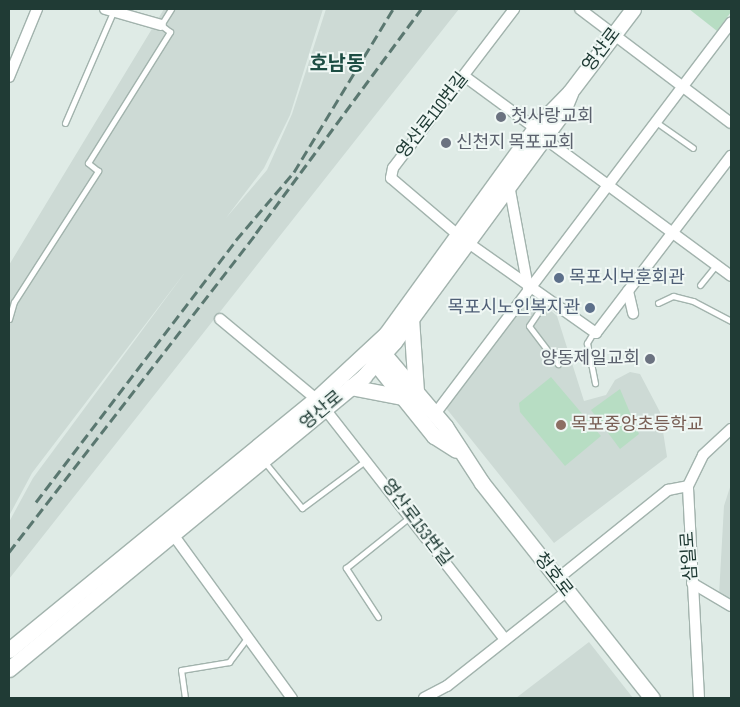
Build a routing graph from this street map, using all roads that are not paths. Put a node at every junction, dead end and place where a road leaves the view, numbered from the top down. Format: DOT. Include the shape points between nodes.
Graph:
graph roads {
  1 [pos="37,9"];
  2 [pos="171,9"];
  3 [pos="514,9"];
  4 [pos="580,9"];
  5 [pos="633,9"];
  6 [pos="109,10"];
  7 [pos="143,13"];
  8 [pos="731,22"];
  9 [pos="161,25"];
  10 [pos="612,37"];
  11 [pos="464,76"];
  12 [pos="9,77"];
  13 [pos="682,87"];
  14 [pos="655,122"];
  15 [pos="65,123"];
  16 [pos="731,124"];
  17 [pos="540,133"];
  18 [pos="693,148"];
  19 [pos="731,156"];
  20 [pos="509,185"];
  21 [pos="607,186"];
  22 [pos="676,231"];
  23 [pos="463,239"];
  24 [pos="716,264"];
  25 [pos="731,276"];
  26 [pos="700,285"];
  27 [pos="528,289"];
  28 [pos="628,291"];
  29 [pos="548,299"];
  30 [pos="658,303"];
  31 [pos="633,313"];
  32 [pos="411,318"];
  33 [pos="9,319"];
  34 [pos="220,319"];
  35 [pos="731,321"];
  36 [pos="593,333"];
  37 [pos="375,354"];
  38 [pos="558,364"];
  39 [pos="595,383"];
  40 [pos="350,387"];
  41 [pos="410,395"];
  42 [pos="320,404"];
  43 [pos="434,414"];
  44 [pos="731,430"];
  45 [pos="458,450"];
  46 [pos="367,459"];
  47 [pos="263,460"];
  48 [pos="688,486"];
  49 [pos="411,516"];
  50 [pos="163,521"];
  51 [pos="172,534"];
  52 [pos="556,580"];
  53 [pos="692,583"];
  54 [pos="566,592"];
  55 [pos="731,606"];
  56 [pos="378,617"];
  57 [pos="247,637"];
  58 [pos="504,638"];
  59 [pos="9,650"];
  60 [pos="9,669"];
  61 [pos="185,698"];
  62 [pos="292,698"];
  63 [pos="424,698"];
  64 [pos="652,698"];
  65 [pos="699,698"];
  1 -- 12 [label="street"];
  2 -- 9 [label="lane"];
  3 -- 11 [label="street, 영산로110번길"];
  4 -- 10 [label="street"];
  5 -- 10 [label="street, 영산로"];
  6 -- 7 [label="street"];
  6 -- 15 [label="lane"];
  7 -- 9 [label="street"];
  8 -- 13 [label="street"];
  9 -- 33 [label="lane" via="170,32 88,164 98,171 14,302"];
  10 -- 13 [label="street"];
  10 -- 17 [label="street, 영산로"];
  11 -- 17 [label="street"];
  11 -- 23 [label="street, 영산로110번길" via="395,164 391,178"];
  13 -- 14 [label="street"];
  13 -- 16 [label="street"];
  14 -- 18 [label="lane"];
  14 -- 21 [label="street"];
  17 -- 20 [label="street, 영산로"];
  17 -- 21 [label="street"];
  17 -- 23 [label="street, 영산로"];
  19 -- 22 [label="street"];
  20 -- 23 [label="street, 영산로"];
  20 -- 27 [label="street"];
  21 -- 22 [label="street"];
  21 -- 27 [label="street"];
  22 -- 24 [label="street"];
  22 -- 28 [label="street"];
  23 -- 27 [label="street"];
  23 -- 32 [label="street, 영산로"];
  23 -- 37 [label="street, 영산로"];
  24 -- 25 [label="street"];
  24 -- 26 [label="lane"];
  27 -- 29 [label="street"];
  27 -- 43 [label="street"];
  28 -- 31 [label="street"];
  28 -- 36 [label="street"];
  29 -- 36 [label="street"];
  29 -- 38 [label="lane" via="529,326"];
  30 -- 35 [label="lane" via="673,296 693,301"];
  32 -- 37 [label="street, 영산로"];
  32 -- 41 [label="street"];
  34 -- 42 [label="street, 영산로153번길"];
  36 -- 39 [label="lane" via="587,343"];
  37 -- 40 [label="street, 영산로"];
  37 -- 41 [label="street, 청호로"];
  37 -- 42 [label="street, 영산로"];
  40 -- 41 [label="street"];
  40 -- 42 [label="street, 영산로"];
  41 -- 43 [label="street, 청호로"];
  41 -- 45 [label="street, 청호로" via="434,436"];
  42 -- 46 [label="street, 영산로153번길"];
  42 -- 47 [label="street, 영산로"];
  42 -- 50 [label="street, 영산로"];
  43 -- 45 [label="street, 청호로"];
  44 -- 48 [label="street, 삼일로" via="703,455"];
  45 -- 52 [label="street, 청호로"];
  46 -- 47 [label="lane" via="302,508"];
  46 -- 49 [label="street, 영산로153번길"];
  47 -- 51 [label="street, 영산로"];
  48 -- 52 [label="street" via="668,490"];
  48 -- 53 [label="street, 삼일로"];
  49 -- 56 [label="lane" via="346,568"];
  49 -- 58 [label="street, 영산로153번길"];
  50 -- 51 [label="street"];
  50 -- 59 [label="street, 영산로"];
  51 -- 57 [label="street"];
  51 -- 60 [label="street, 영산로"];
  52 -- 54 [label="street, 청호로"];
  53 -- 55 [label="street"];
  53 -- 65 [label="street, 삼일로"];
  54 -- 58 [label="street"];
  54 -- 64 [label="street, 청호로"];
  57 -- 61 [label="lane" via="229,662 181,670"];
  57 -- 62 [label="street"];
  58 -- 63 [label="street" via="447,686"];
}
